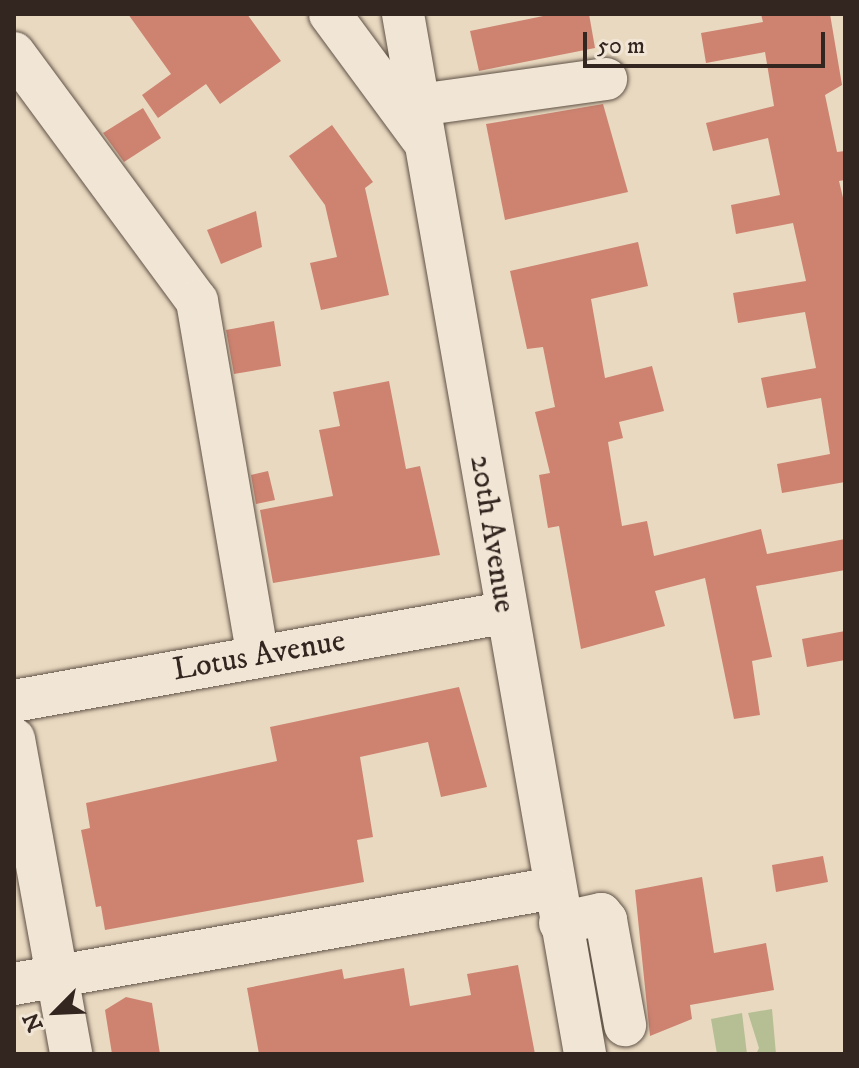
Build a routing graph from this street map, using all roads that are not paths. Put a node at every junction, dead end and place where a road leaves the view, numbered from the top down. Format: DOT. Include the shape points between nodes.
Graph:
graph roads {
  1 [pos="330,14"];
  2 [pos="403,14"];
  3 [pos="14,53"];
  4 [pos="606,79"];
  5 [pos="422,124"];
  6 [pos="505,613"];
  7 [pos="258,656"];
  8 [pos="14,701"];
  9 [pos="27,760"];
  10 [pos="557,905"];
  11 [pos="58,976"];
  12 [pos="14,984"];
  13 [pos="632,1039"];
  14 [pos="583,1044"];
  15 [pos="71,1054"];
  1 -- 5 [label="street"];
  2 -- 5 [label="street, 20th Avenue"];
  3 -- 7 [label="street" via="197,301"];
  4 -- 5 [label="street"];
  5 -- 6 [label="street, 20th Avenue"];
  6 -- 7 [label="street, Lotus Avenue"];
  6 -- 10 [label="street, 20th Avenue"];
  7 -- 8 [label="street, Lotus Avenue"];
  9 -- 11 [label="street"];
  10 -- 11 [label="street"];
  10 -- 13 [label="street" via="601,914 606,920"];
  10 -- 14 [label="street, 20th Avenue"];
  11 -- 12 [label="street"];
  11 -- 15 [label="street"];
  13 -- 14 [label="street"];
}
